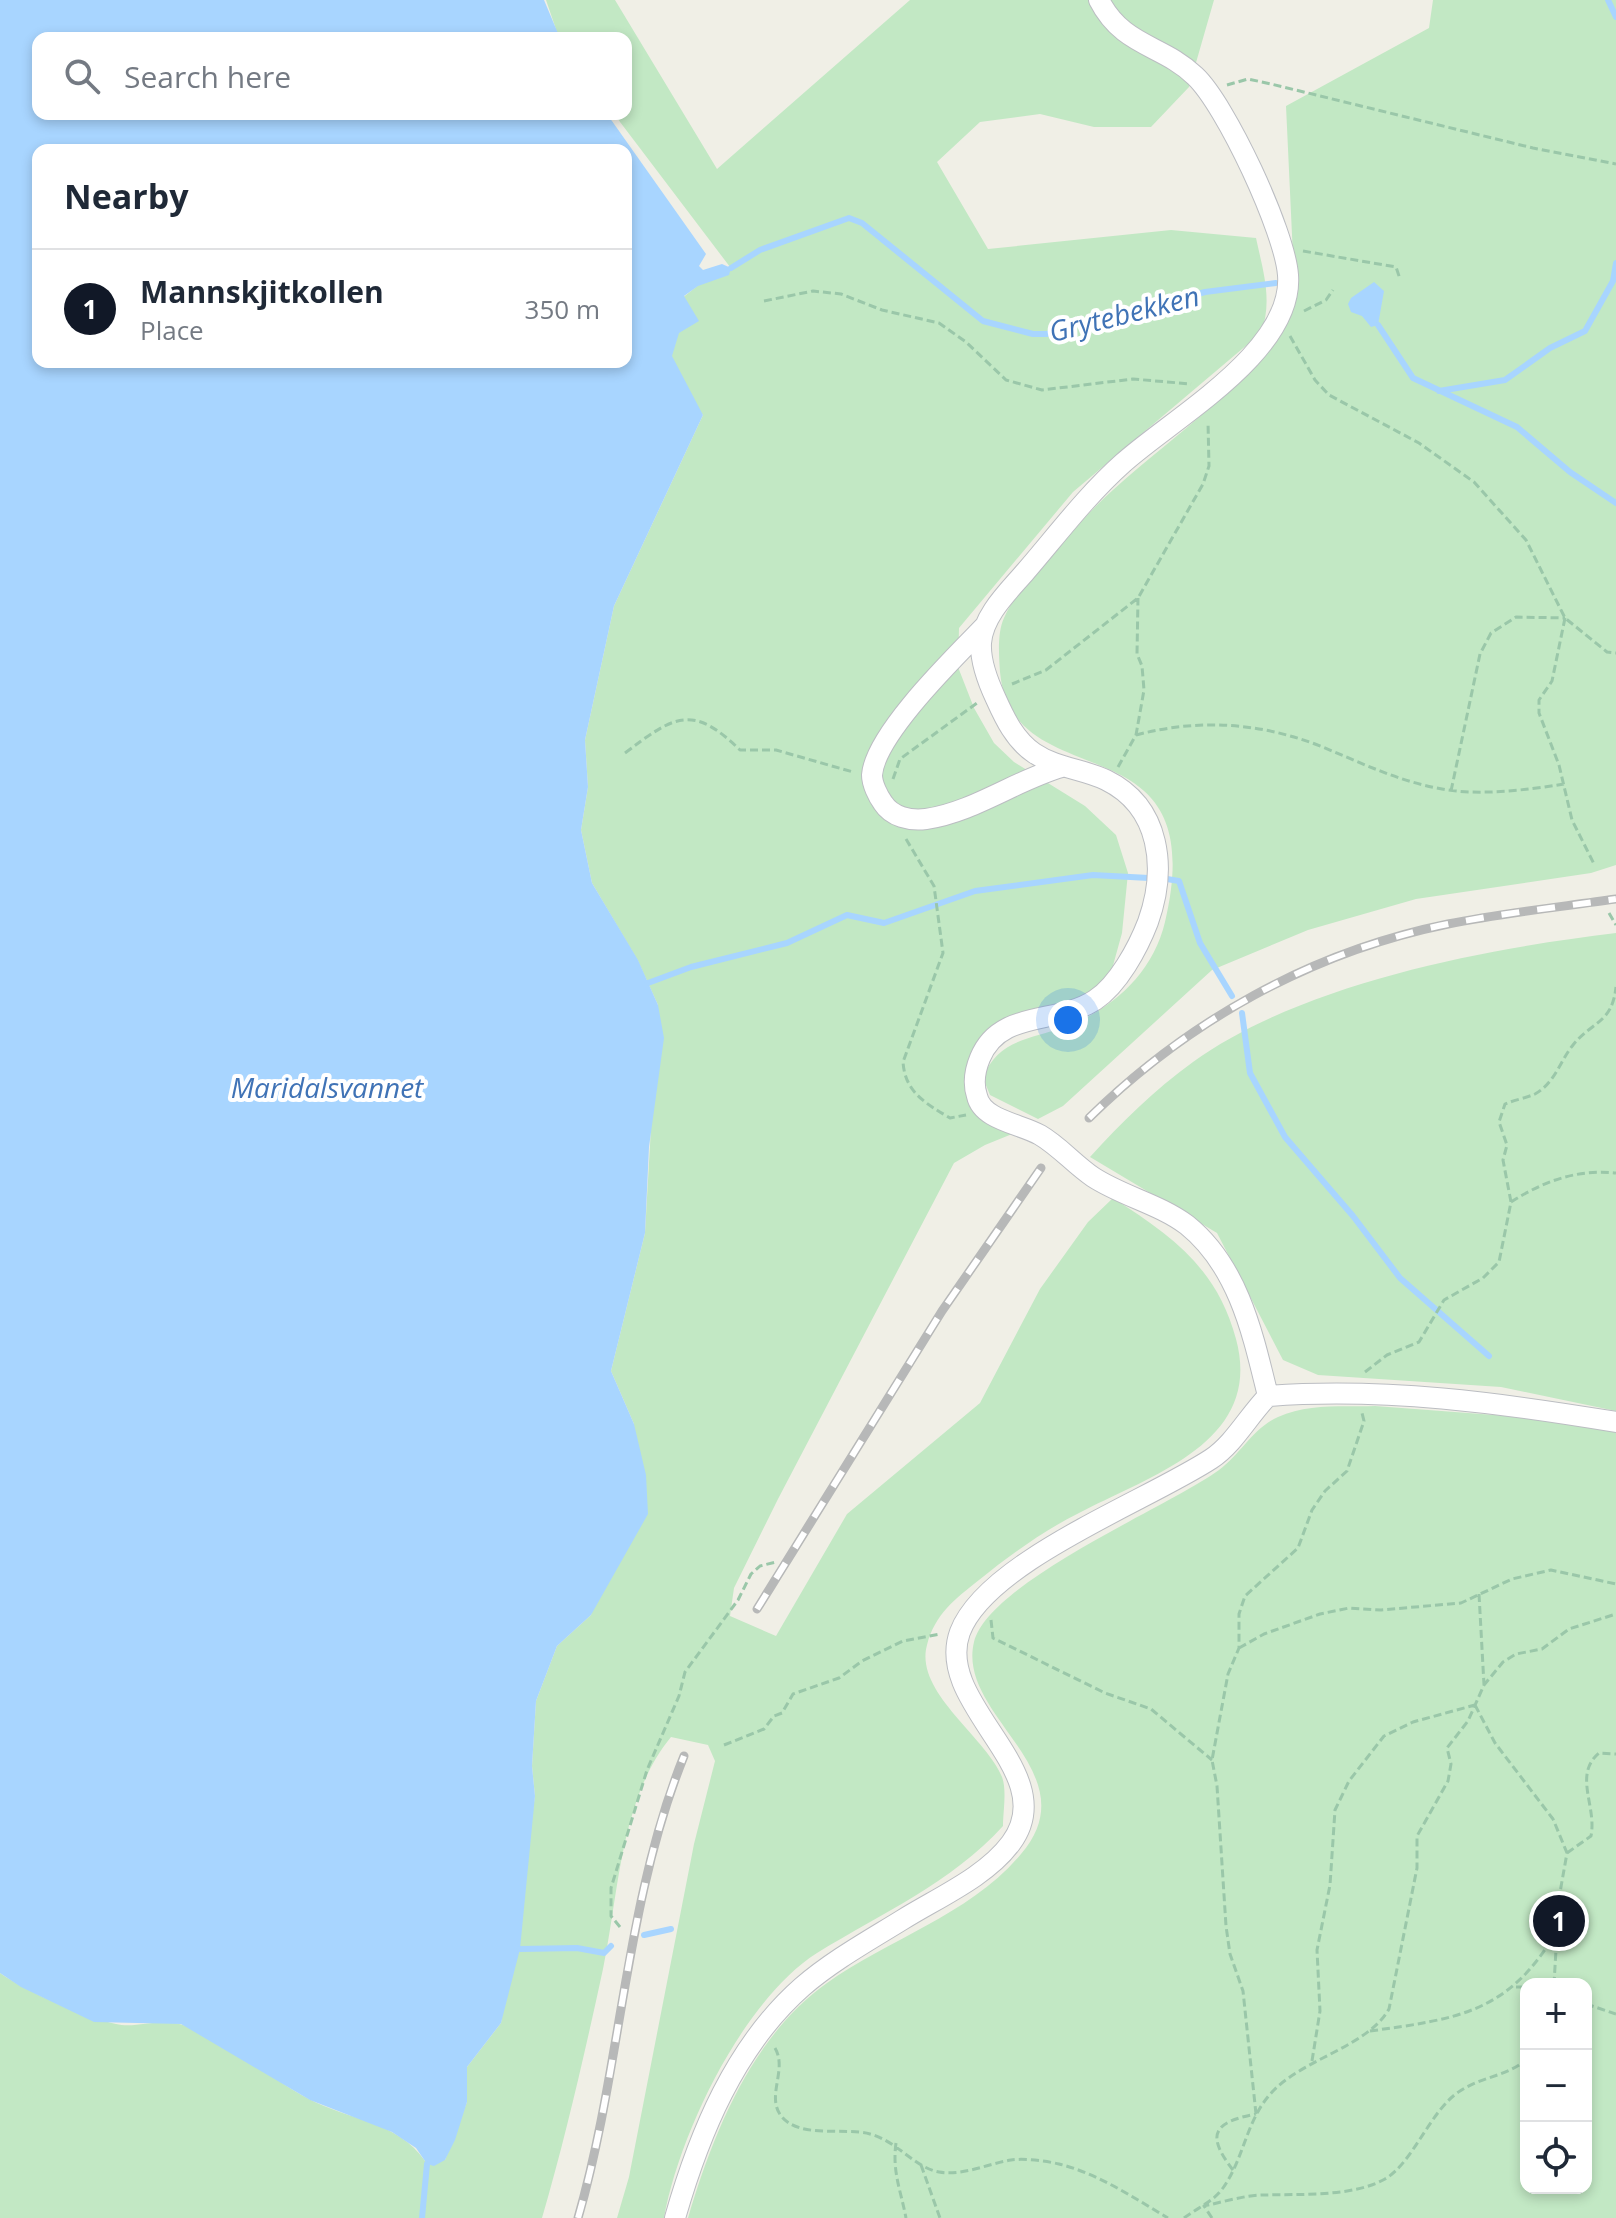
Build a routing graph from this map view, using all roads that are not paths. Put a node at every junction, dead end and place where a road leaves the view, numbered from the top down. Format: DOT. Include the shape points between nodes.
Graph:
graph roads {
  1 [pos="1099,0"];
  2 [pos="985,626"];
  3 [pos="1062,767"];
  4 [pos="1268,1396"];
  5 [pos="1616,1422"];
  6 [pos="675,2218"];
  1 -- 2 [label="lane" via="1115,25 1186,69 1208,90 1236,141 1283,254 1290,307 1207,395 1122,464 1002,598"];
  2 -- 3 [label="lane" via="983,663 1016,737"];
  2 -- 3 [label="lane" via="918,696 876,759 872,777 884,807 898,817 951,813"];
  3 -- 4 [label="lane" via="1107,781 1137,801 1152,832 1158,873 1145,930 1113,984 1096,999 1013,1024 988,1044 975,1078 976,1094 985,1111 1042,1136 1092,1176 1185,1224 1216,1256 1242,1303"];
  4 -- 5 [label="lane" via="1356,1393 1449,1399"];
  4 -- 6 [label="lane" via="1213,1458 1038,1555 976,1606 959,1636 958,1659 970,1700 1020,1784 1017,1832 994,1860 804,1986 759,2036 719,2098"];
}
